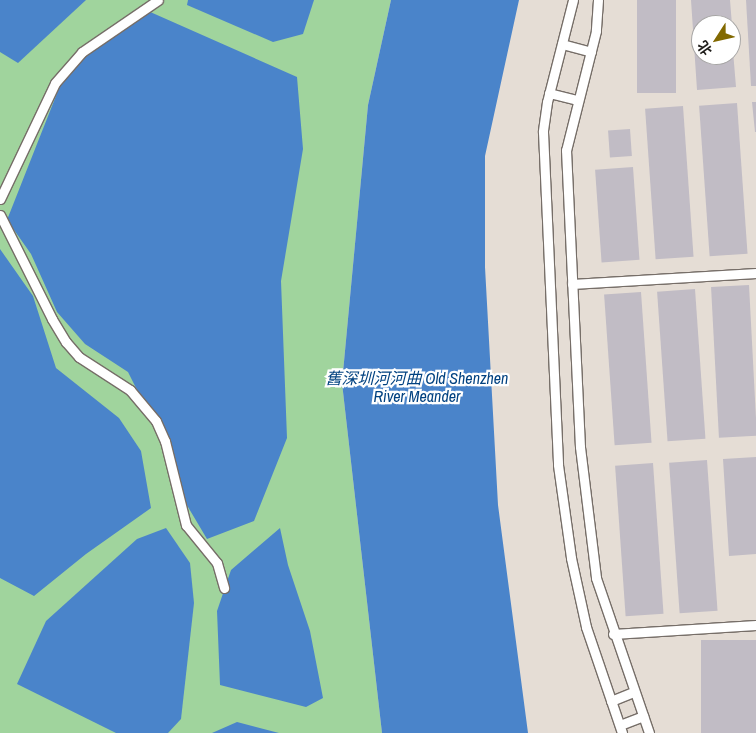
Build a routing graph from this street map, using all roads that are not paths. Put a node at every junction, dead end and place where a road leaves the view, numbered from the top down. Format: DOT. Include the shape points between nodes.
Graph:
graph roads {
  1 [pos="158,0"];
  2 [pos="573,0"];
  3 [pos="598,0"];
  4 [pos="562,44"];
  5 [pos="591,52"];
  6 [pos="549,93"];
  7 [pos="578,100"];
  8 [pos="0,199"];
  9 [pos="0,215"];
  10 [pos="756,273"];
  11 [pos="572,284"];
  12 [pos="224,588"];
  13 [pos="756,625"];
  14 [pos="613,634"];
  15 [pos="634,692"];
  16 [pos="611,701"];
  17 [pos="643,716"];
  18 [pos="621,729"];
  19 [pos="648,733"];
  1 -- 8 [label="lane" via="82,52 55,83"];
  2 -- 4 [label="lane"];
  3 -- 5 [label="lane"];
  4 -- 5 [label="lane"];
  4 -- 6 [label="lane"];
  5 -- 7 [label="lane"];
  6 -- 7 [label="lane"];
  6 -- 16 [label="lane" via="543,132 558,465 579,598"];
  7 -- 11 [label="lane" via="566,150"];
  9 -- 12 [label="lane" via="66,342 78,357 130,390 156,421 165,441 186,525 217,563"];
  10 -- 11 [label="lane"];
  11 -- 14 [label="lane" via="586,515 596,578"];
  13 -- 14 [label="lane"];
  14 -- 15 [label="lane"];
  15 -- 16 [label="lane"];
  15 -- 17 [label="lane"];
  16 -- 18 [label="lane"];
  17 -- 18 [label="lane"];
  17 -- 19 [label="lane"];
}
